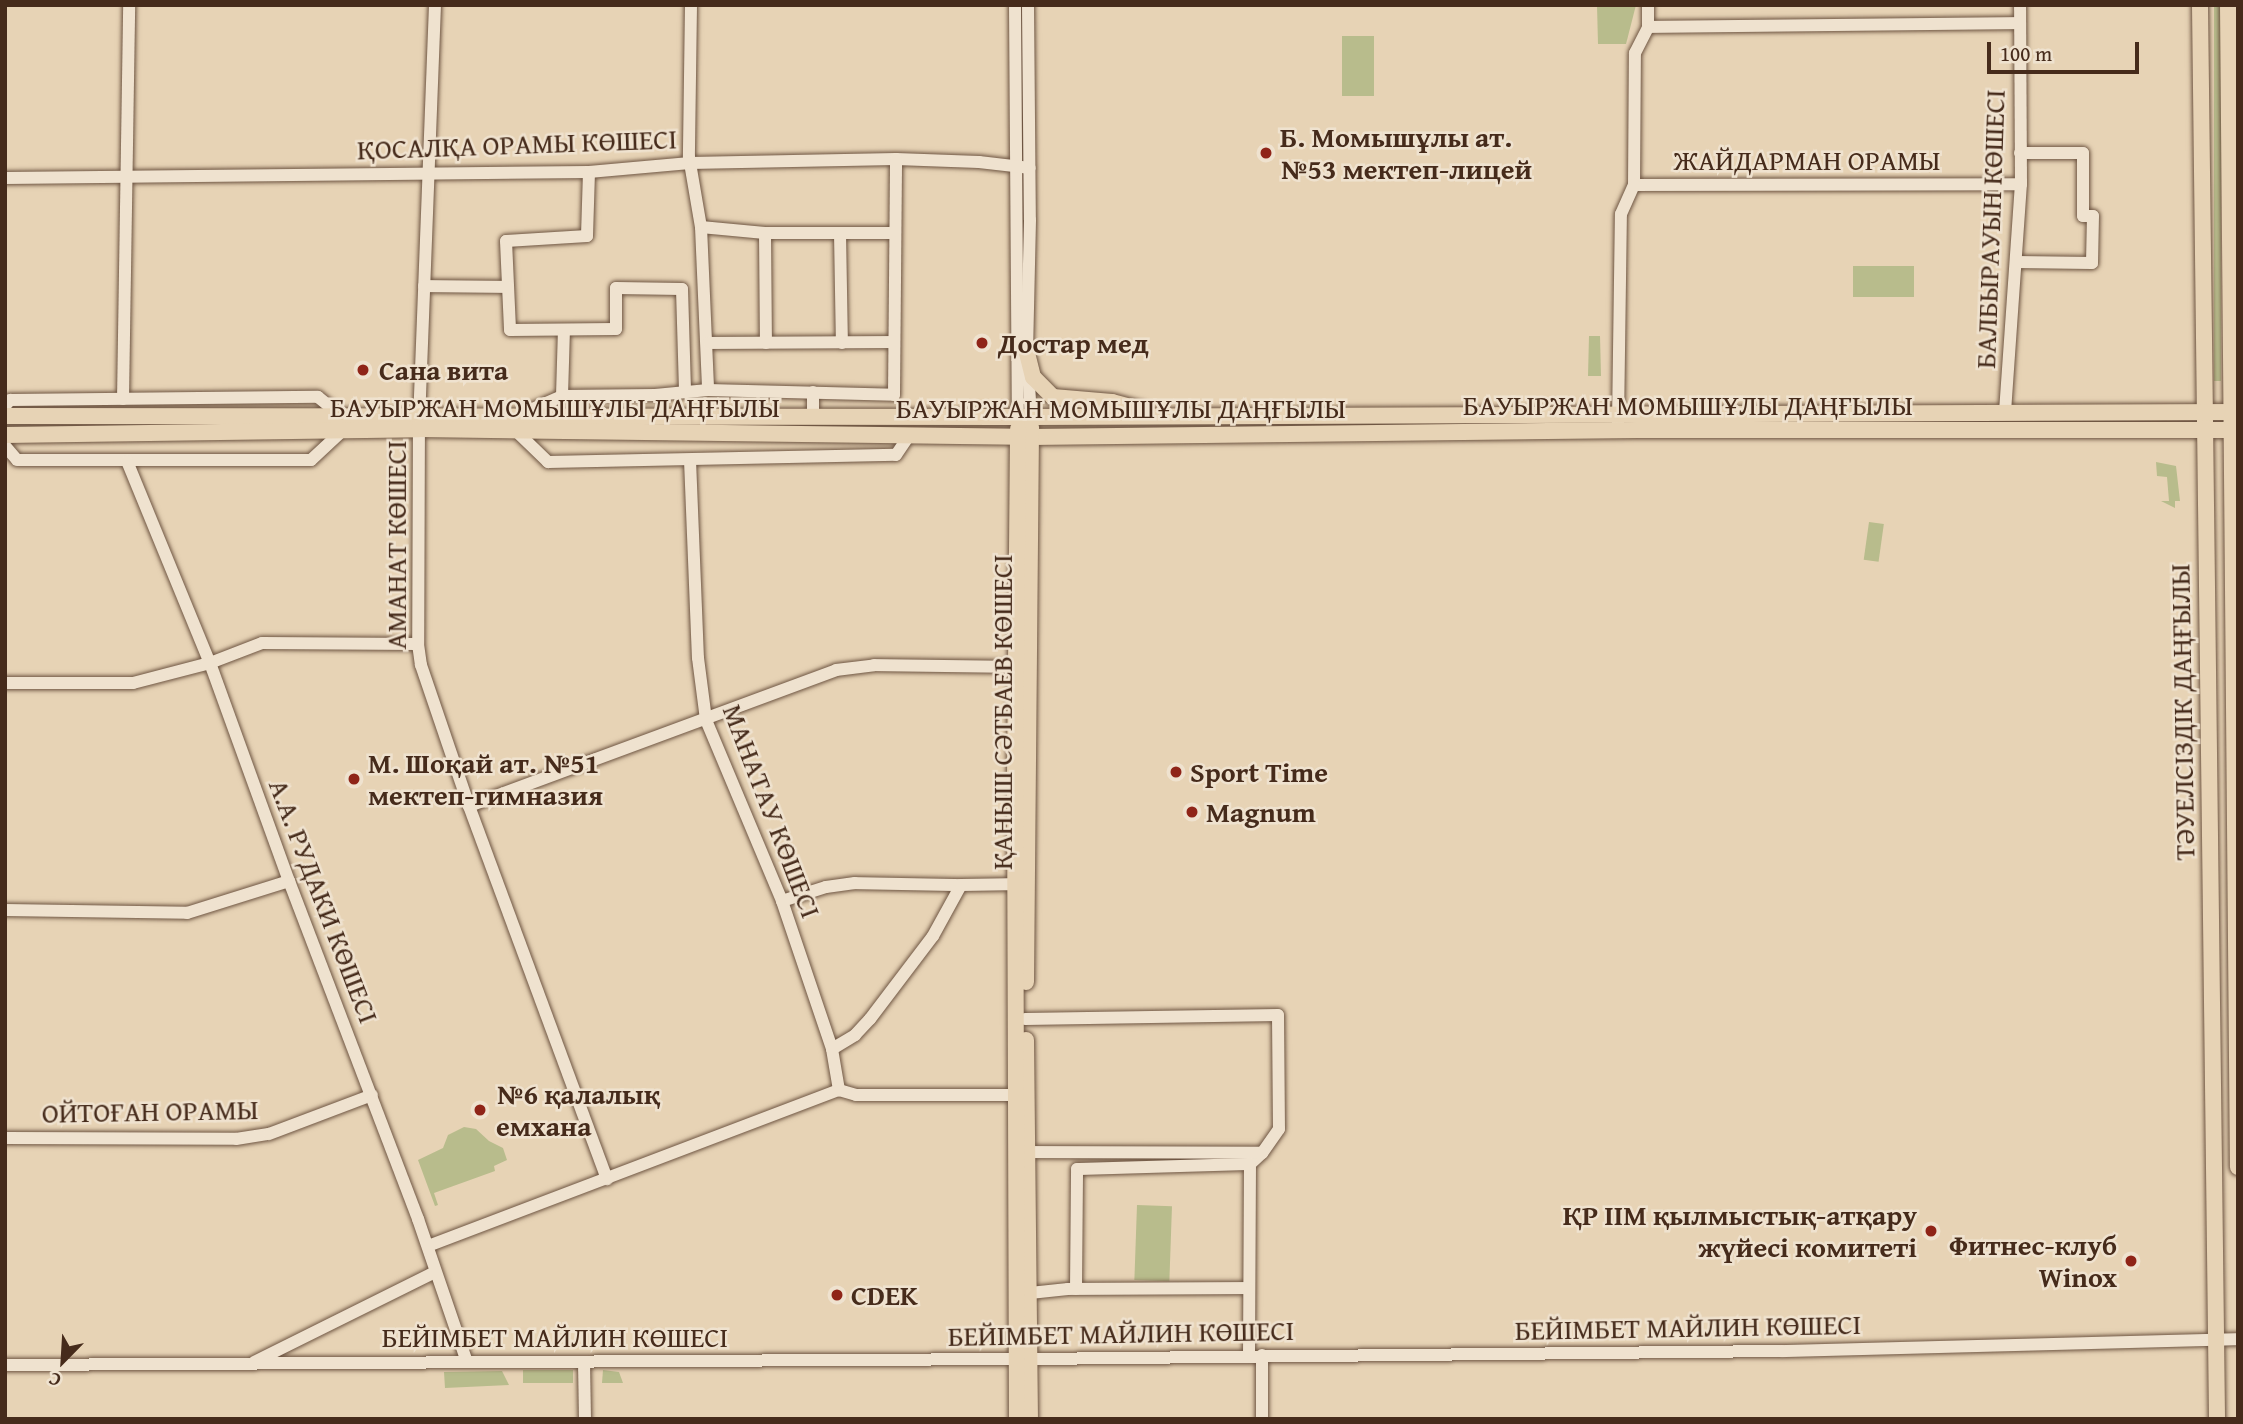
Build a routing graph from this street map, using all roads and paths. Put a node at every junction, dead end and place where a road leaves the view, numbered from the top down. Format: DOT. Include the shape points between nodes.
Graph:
graph roads {
  1 [pos="129,5"];
  2 [pos="435,5"];
  3 [pos="691,5"];
  4 [pos="1015,5"];
  5 [pos="1028,5"];
  6 [pos="1648,5"];
  7 [pos="2020,5"];
  8 [pos="2200,5"];
  9 [pos="2228,5"];
  10 [pos="2020,23"];
  11 [pos="1648,27"];
  12 [pos="2020,153"];
  13 [pos="896,159"];
  14 [pos="690,163"];
  15 [pos="1024,168"];
  16 [pos="589,172"];
  17 [pos="429,174"];
  18 [pos="126,177"];
  19 [pos="5,178"];
  20 [pos="2021,184"];
  21 [pos="1634,185"];
  22 [pos="701,227"];
  23 [pos="765,233"];
  24 [pos="840,233"];
  25 [pos="894,233"];
  26 [pos="2016,262"];
  27 [pos="424,286"];
  28 [pos="508,287"];
  29 [pos="564,330"];
  30 [pos="893,342"];
  31 [pos="709,343"];
  32 [pos="766,343"];
  33 [pos="842,343"];
  34 [pos="1027,354"];
  35 [pos="708,390"];
  36 [pos="685,392"];
  37 [pos="813,392"];
  38 [pos="562,396"];
  39 [pos="123,399"];
  40 [pos="5,405"];
  41 [pos="2205,411"];
  42 [pos="2005,412"];
  43 [pos="2235,412"];
  44 [pos="1618,414"];
  45 [pos="340,415"];
  46 [pos="5,416"];
  47 [pos="813,416"];
  48 [pos="1165,416"];
  49 [pos="1025,417"];
  50 [pos="419,422"];
  51 [pos="519,423"];
  52 [pos="2205,430"];
  53 [pos="2235,430"];
  54 [pos="1619,431"];
  55 [pos="341,432"];
  56 [pos="5,435"];
  57 [pos="909,436"];
  58 [pos="1024,437"];
  59 [pos="5,446"];
  60 [pos="690,460"];
  61 [pos="127,461"];
  62 [pos="418,644"];
  63 [pos="210,663"];
  64 [pos="1015,667"];
  65 [pos="5,683"];
  66 [pos="706,720"];
  67 [pos="469,806"];
  68 [pos="289,881"];
  69 [pos="1021,884"];
  70 [pos="961,885"];
  71 [pos="782,901"];
  72 [pos="5,910"];
  73 [pos="1025,1019"];
  74 [pos="2213,1021"];
  75 [pos="2237,1022"];
  76 [pos="832,1049"];
  77 [pos="839,1090"];
  78 [pos="372,1095"];
  79 [pos="1015,1096"];
  80 [pos="5,1138"];
  81 [pos="1022,1152"];
  82 [pos="1262,1153"];
  83 [pos="1250,1164"];
  84 [pos="2238,1167"];
  85 [pos="607,1179"];
  86 [pos="428,1246"];
  87 [pos="435,1272"];
  88 [pos="1249,1288"];
  89 [pos="1076,1289"];
  90 [pos="1030,1293"];
  91 [pos="2216,1338"];
  92 [pos="2238,1339"];
  93 [pos="1255,1355"];
  94 [pos="1023,1359"];
  95 [pos="467,1362"];
  96 [pos="584,1362"];
  97 [pos="251,1363"];
  98 [pos="5,1365"];
  99 [pos="584,1419"];
  100 [pos="1017,1419"];
  101 [pos="1030,1419"];
  102 [pos="1262,1419"];
  103 [pos="2217,1419"];
  1 -- 18 [label="street"];
  2 -- 17 [label="street, АМАНАТ КӨШЕСІ"];
  3 -- 14 [label="street"];
  4 -- 15 [label="street, ҚАНЫШ СӘТБАЕВ КӨШЕСІ"];
  5 -- 15 [label="street, ҚАНЫШ СӘТБАЕВ КӨШЕСІ"];
  6 -- 11 [label="street"];
  7 -- 10 [label="street, БАЛБЫРАУЫН КӨШЕСІ"];
  8 -- 41 [label="main road, ТӘУЕЛСІЗДІК ДАҢҒЫЛЫ"];
  9 -- 43 [label="main road, ТӘУЕЛСІЗДІК ДАҢҒЫЛЫ"];
  10 -- 11 [label="street"];
  10 -- 12 [label="street, БАЛБЫРАУЫН КӨШЕСІ"];
  11 -- 21 [label="street" via="1635,53"];
  12 -- 20 [label="street, БАЛБЫРАУЫН КӨШЕСІ"];
  12 -- 26 [label="street" via="2083,153 2083,216 2093,216 2092,263"];
  13 -- 14 [label="street, ҚОСАЛҚА ОРАМЫ КӨШЕСІ"];
  13 -- 15 [label="street, ҚОСАЛҚА ОРАМЫ КӨШЕСІ"];
  13 -- 25 [label="street"];
  14 -- 16 [label="street, ҚОСАЛҚА ОРАМЫ КӨШЕСІ"];
  14 -- 22 [label="street"];
  15 -- 34 [label="street, ҚАНЫШ СӘТБАЕВ КӨШЕСІ"];
  15 -- 49 [label="street, ҚАНЫШ СӘТБАЕВ КӨШЕСІ"];
  16 -- 17 [label="street, ҚОСАЛҚА ОРАМЫ КӨШЕСІ"];
  16 -- 28 [label="street" via="587,236 506,242"];
  17 -- 18 [label="street, ҚОСАЛҚА ОРАМЫ КӨШЕСІ"];
  17 -- 27 [label="street, АМАНАТ КӨШЕСІ"];
  18 -- 19 [label="street, ҚОСАЛҚА ОРАМЫ КӨШЕСІ"];
  18 -- 39 [label="street"];
  20 -- 21 [label="street, ЖАЙДАРМАН ОРАМЫ"];
  20 -- 26 [label="street, БАЛБЫРАУЫН КӨШЕСІ"];
  21 -- 44 [label="street" via="1621,214"];
  22 -- 23 [label="street"];
  22 -- 31 [label="street"];
  23 -- 24 [label="street"];
  23 -- 32 [label="street"];
  24 -- 25 [label="street"];
  24 -- 33 [label="street"];
  25 -- 30 [label="street"];
  26 -- 42 [label="street, БАЛБЫРАУЫН КӨШЕСІ"];
  27 -- 28 [label="street"];
  27 -- 50 [label="street, АМАНАТ КӨШЕСІ"];
  28 -- 29 [label="street" via="510,330"];
  29 -- 36 [label="street" via="616,329 616,288 682,289"];
  29 -- 38 [label="street"];
  30 -- 33 [label="street"];
  30 -- 37 [label="street" via="894,395"];
  31 -- 32 [label="street"];
  31 -- 35 [label="street"];
  32 -- 33 [label="street"];
  34 -- 48 [label="main road" via="1033,377 1053,397 1112,402"];
  34 -- 49 [label="street, ҚАНЫШ СӘТБАЕВ КӨШЕСІ"];
  35 -- 36 [label="street"];
  35 -- 37 [label="street"];
  36 -- 38 [label="street"];
  37 -- 47 [label="street"];
  38 -- 51 [label="street"];
  39 -- 40 [label="street" via="10,400"];
  39 -- 45 [label="street" via="318,397"];
  41 -- 42 [label="main road, БАУЫРЖАН МОМЫШҰЛЫ ДАҢҒЫЛЫ"];
  41 -- 43 [label="main road, БАУЫРЖАН МОМЫШҰЛЫ ДАҢҒЫЛЫ"];
  41 -- 52 [label="main road, ТӘУЕЛСІЗДІК ДАҢҒЫЛЫ"];
  42 -- 44 [label="main road, БАУЫРЖАН МОМЫШҰЛЫ ДАҢҒЫЛЫ"];
  43 -- 53 [label="main road, ТӘУЕЛСІЗДІК ДАҢҒЫЛЫ"];
  44 -- 48 [label="main road, БАУЫРЖАН МОМЫШҰЛЫ ДАҢҒЫЛЫ"];
  44 -- 54 [label="street"];
  45 -- 46 [label="main road, БАУЫРЖАН МОМЫШҰЛЫ ДАҢҒЫЛЫ"];
  45 -- 50 [label="main road, БАУЫРЖАН МОМЫШҰЛЫ ДАҢҒЫЛЫ"];
  47 -- 49 [label="main road, БАУЫРЖАН МОМЫШҰЛЫ ДАҢҒЫЛЫ"];
  47 -- 51 [label="main road, БАУЫРЖАН МОМЫШҰЛЫ ДАҢҒЫЛЫ"];
  48 -- 49 [label="main road, БАУЫРЖАН МОМЫШҰЛЫ ДАҢҒЫЛЫ"];
  49 -- 58 [label="main road, ҚАНЫШ СӘТБАЕВ КӨШЕСІ"];
  50 -- 51 [label="main road, БАУЫРЖАН МОМЫШҰЛЫ ДАҢҒЫЛЫ"];
  50 -- 55 [label="main road, БАУЫРЖАН МОМЫШҰЛЫ ДАҢҒЫЛЫ"];
  50 -- 62 [label="street, АМАНАТ КӨШЕСІ"];
  51 -- 57 [label="main road, БАУЫРЖАН МОМЫШҰЛЫ ДАҢҒЫЛЫ"];
  51 -- 60 [label="street" via="548,462"];
  52 -- 53 [label="main road, БАУЫРЖАН МОМЫШҰЛЫ ДАҢҒЫЛЫ"];
  52 -- 54 [label="main road, БАУЫРЖАН МОМЫШҰЛЫ ДАҢҒЫЛЫ"];
  52 -- 74 [label="main road, ТӘУЕЛСІЗДІК ДАҢҒЫЛЫ"];
  53 -- 75 [label="main road, ТӘУЕЛСІЗДІК ДАҢҒЫЛЫ"];
  54 -- 58 [label="main road, БАУЫРЖАН МОМЫШҰЛЫ ДАҢҒЫЛЫ"];
  55 -- 56 [label="main road, БАУЫРЖАН МОМЫШҰЛЫ ДАҢҒЫЛЫ"];
  55 -- 61 [label="street" via="311,460"];
  57 -- 58 [label="main road, БАУЫРЖАН МОМЫШҰЛЫ ДАҢҒЫЛЫ"];
  57 -- 60 [label="street" via="896,455"];
  58 -- 64 [label="main road, ҚАНЫШ СӘТБАЕВ КӨШЕСІ"];
  58 -- 69 [label="main road, ҚАНЫШ СӘТБАЕВ КӨШЕСІ" via="1026,771"];
  59 -- 61 [label="street" via="17,460"];
  60 -- 66 [label="street, МАНАТАУ КӨШЕСІ" via="698,658"];
  61 -- 63 [label="street, А.А. РУДАКИ КӨШЕСІ"];
  62 -- 63 [label="street" via="262,643"];
  62 -- 67 [label="street, АМАНАТ КӨШЕСІ" via="427,687"];
  63 -- 65 [label="street" via="133,683"];
  63 -- 68 [label="street, А.А. РУДАКИ КӨШЕСІ"];
  64 -- 66 [label="street" via="888,665 835,670"];
  64 -- 69 [label="main road, ҚАНЫШ СӘТБАЕВ КӨШЕСІ"];
  66 -- 67 [label="street"];
  66 -- 71 [label="street, МАНАТАУ КӨШЕСІ"];
  67 -- 85 [label="street, АМАНАТ КӨШЕСІ"];
  68 -- 72 [label="street" via="187,914"];
  68 -- 78 [label="street, А.А. РУДАКИ КӨШЕСІ"];
  69 -- 70 [label="street"];
  69 -- 73 [label="main road, ҚАНЫШ СӘТБАЕВ КӨШЕСІ"];
  69 -- 79 [label="main road, ҚАНЫШ СӘТБАЕВ КӨШЕСІ"];
  70 -- 71 [label="street" via="855,883"];
  70 -- 76 [label="street" via="933,936 870,1019"];
  71 -- 76 [label="street, МАНАТАУ КӨШЕСІ"];
  73 -- 81 [label="main road, ҚАНЫШ СӘТБАЕВ КӨШЕСІ"];
  73 -- 82 [label="street" via="1278,1015 1279,1129"];
  74 -- 75 [label="main road"];
  74 -- 91 [label="main road, ТӘУЕЛСІЗДІК ДАҢҒЫЛЫ"];
  75 -- 84 [label="main road, ТӘУЕЛСІЗДІК ДАҢҒЫЛЫ"];
  76 -- 77 [label="street, МАНАТАУ КӨШЕСІ"];
  77 -- 79 [label="street" via="856,1095"];
  77 -- 85 [label="street"];
  78 -- 80 [label="street, ОЙТОҒАН ОРАМЫ" via="269,1134 236,1139"];
  78 -- 86 [label="street, А.А. РУДАКИ КӨШЕСІ"];
  79 -- 81 [label="main road, ҚАНЫШ СӘТБАЕВ КӨШЕСІ"];
  81 -- 82 [label="street"];
  81 -- 90 [label="main road, ҚАНЫШ СӘТБАЕВ КӨШЕСІ"];
  81 -- 94 [label="main road, ҚАНЫШ СӘТБАЕВ КӨШЕСІ"];
  82 -- 83 [label="street"];
  83 -- 88 [label="street"];
  83 -- 89 [label="street" via="1077,1170"];
  85 -- 86 [label="street"];
  86 -- 87 [label="street, А.А. РУДАКИ КӨШЕСІ"];
  87 -- 95 [label="street, А.А. РУДАКИ КӨШЕСІ"];
  87 -- 97 [label="street"];
  88 -- 89 [label="street"];
  88 -- 93 [label="street"];
  89 -- 90 [label="street"];
  90 -- 94 [label="main road, ҚАНЫШ СӘТБАЕВ КӨШЕСІ"];
  91 -- 92 [label="street, БЕЙІМБЕТ МАЙЛИН КӨШЕСІ"];
  91 -- 93 [label="street, БЕЙІМБЕТ МАЙЛИН КӨШЕСІ" via="1823,1351"];
  91 -- 103 [label="main road, ТӘУЕЛСІЗДІК ДАҢҒЫЛЫ"];
  93 -- 94 [label="street, БЕЙІМБЕТ МАЙЛИН КӨШЕСІ"];
  93 -- 102 [label="street"];
  94 -- 96 [label="street, БЕЙІМБЕТ МАЙЛИН КӨШЕСІ"];
  94 -- 100 [label="main road, ҚАНЫШ СӘТБАЕВ КӨШЕСІ"];
  94 -- 101 [label="main road, ҚАНЫШ СӘТБАЕВ КӨШЕСІ"];
  95 -- 96 [label="street, БЕЙІМБЕТ МАЙЛИН КӨШЕСІ"];
  95 -- 97 [label="street, БЕЙІМБЕТ МАЙЛИН КӨШЕСІ"];
  96 -- 99 [label="street"];
  97 -- 98 [label="street, БЕЙІМБЕТ МАЙЛИН КӨШЕСІ"];
}
